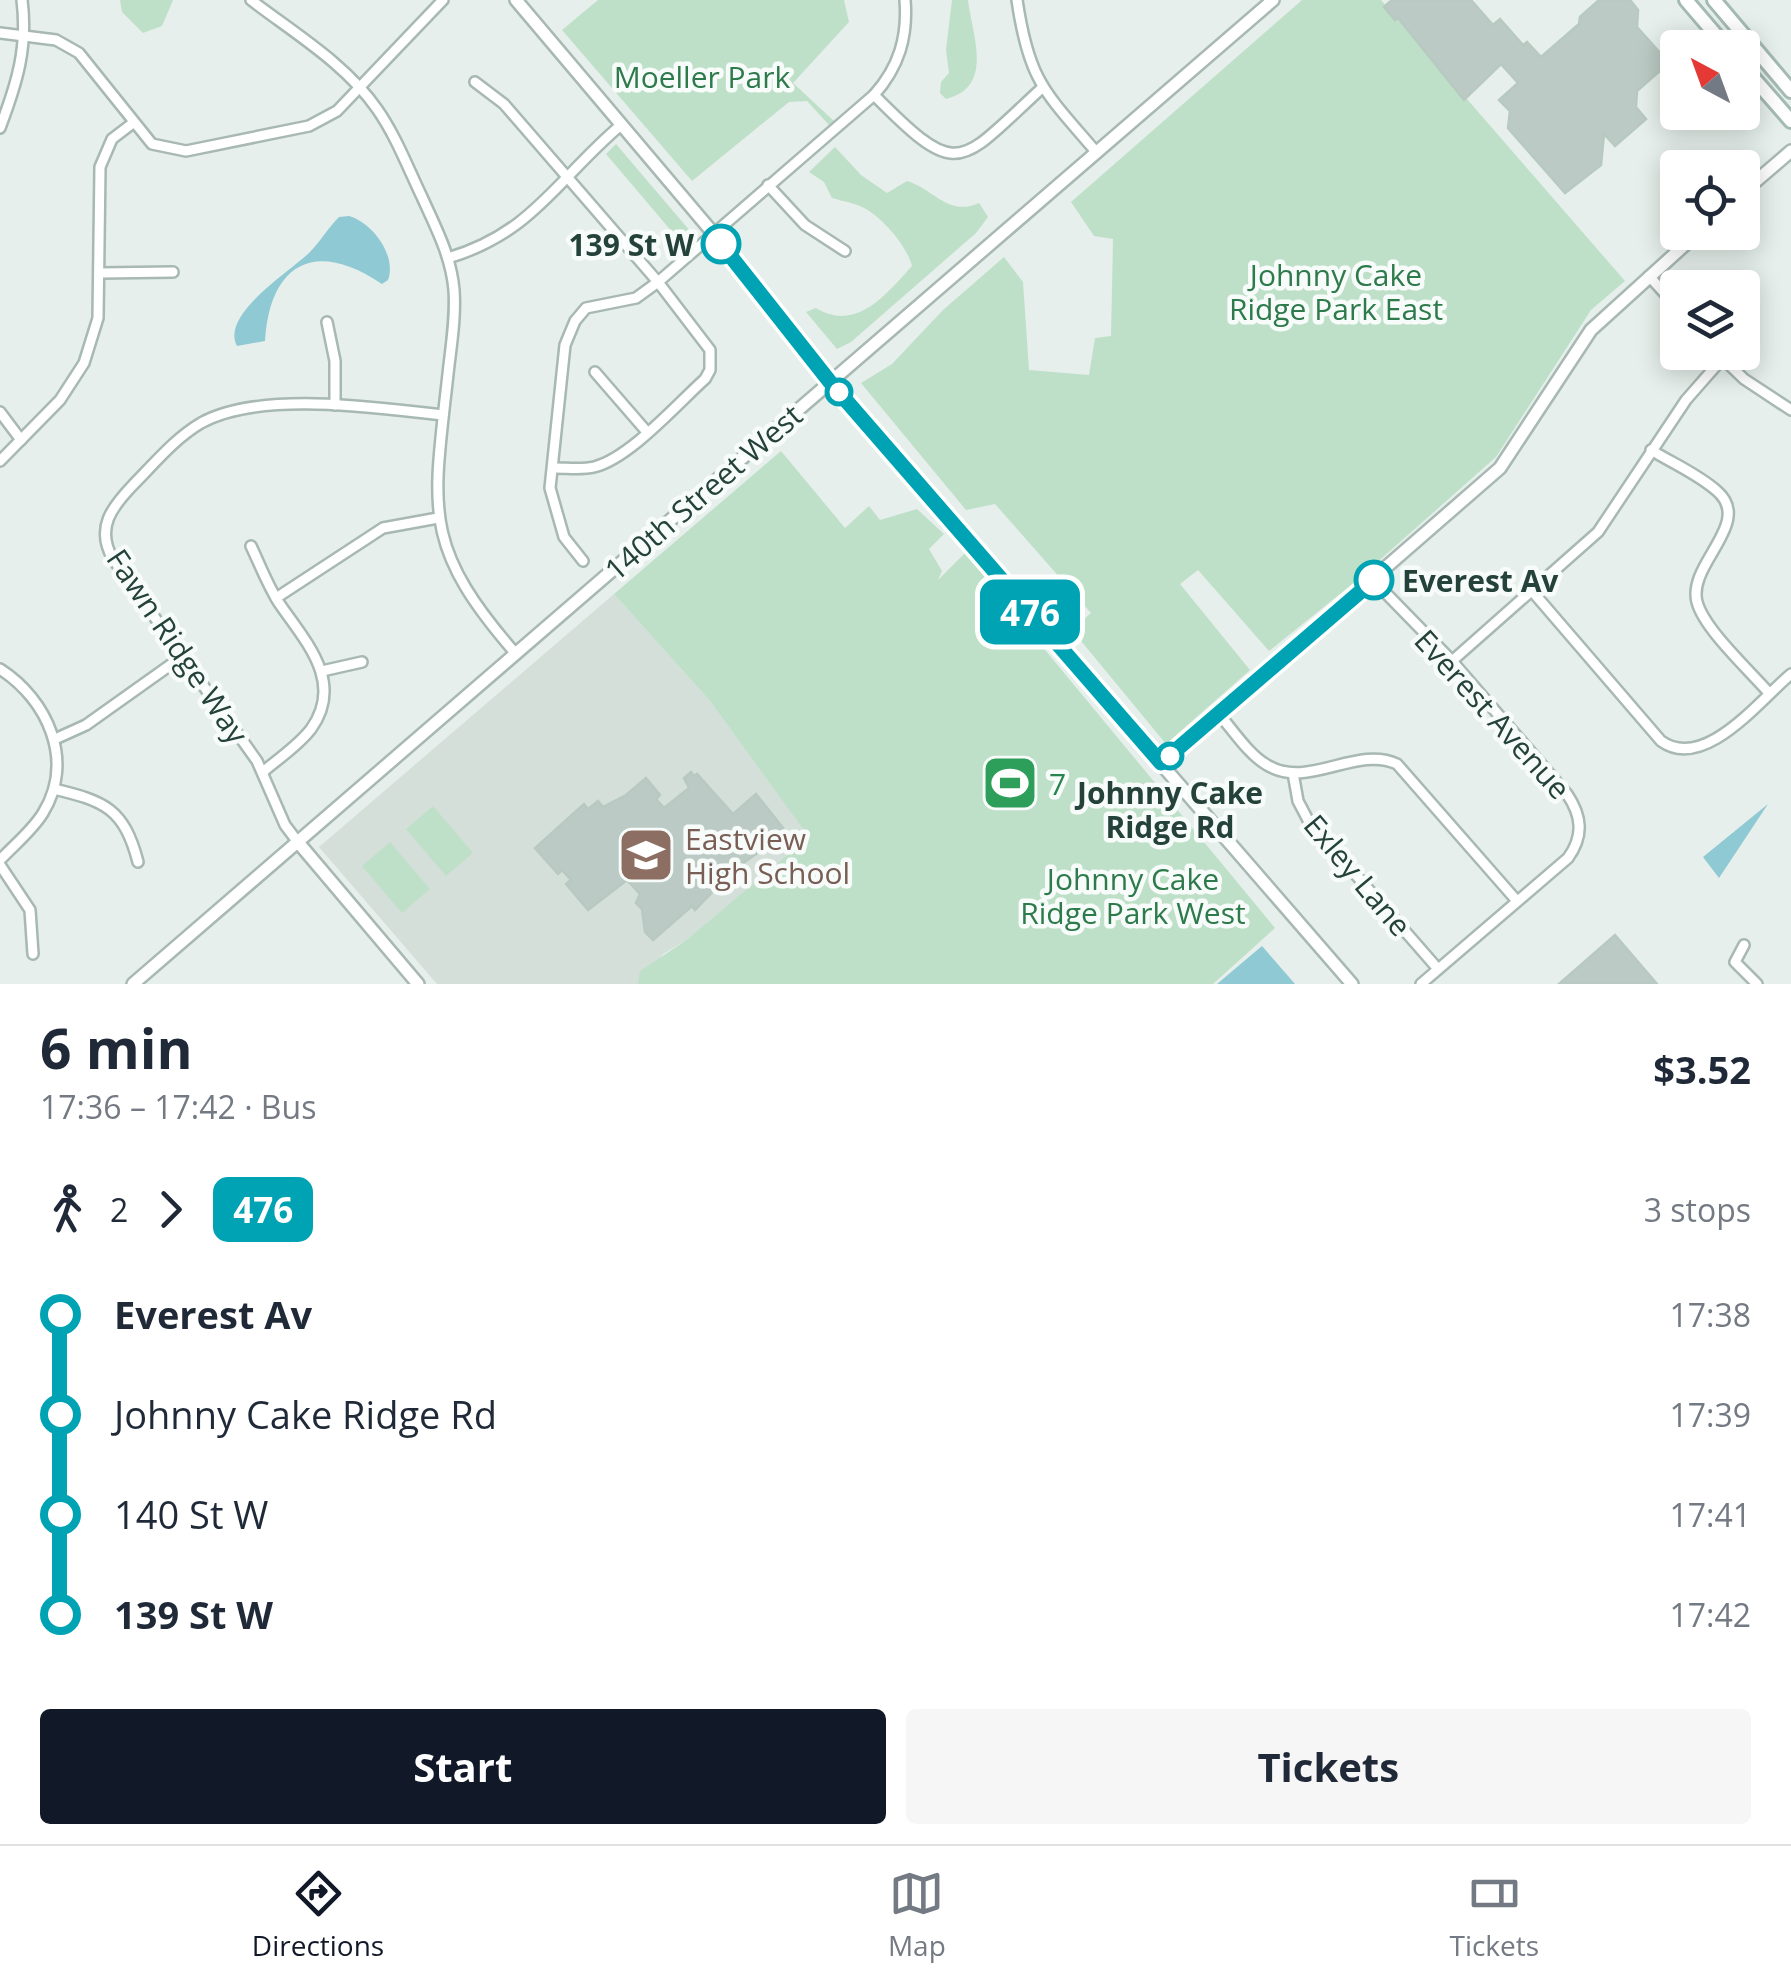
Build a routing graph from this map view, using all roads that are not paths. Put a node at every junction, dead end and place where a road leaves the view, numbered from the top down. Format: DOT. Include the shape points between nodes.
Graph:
graph roads {
  1 [pos="22,0"];
  2 [pos="251,0"];
  3 [pos="443,0"];
  4 [pos="516,0"];
  5 [pos="905,0"];
  6 [pos="1017,0"];
  7 [pos="1273,0"];
  8 [pos="1686,0"];
  9 [pos="1714,0"];
  10 [pos="1712,30"];
  11 [pos="0,33"];
  12 [pos="26,35"];
  13 [pos="475,82"];
  14 [pos="1760,86"];
  15 [pos="361,88"];
  16 [pos="1042,88"];
  17 [pos="1791,91"];
  18 [pos="874,95"];
  19 [pos="1791,121"];
  20 [pos="133,123"];
  21 [pos="621,124"];
  22 [pos="0,128"];
  23 [pos="1097,152"];
  24 [pos="1791,152"];
  25 [pos="567,176"];
  26 [pos="1760,179"];
  27 [pos="768,186"];
  28 [pos="713,233"];
  29 [pos="1678,250"];
  30 [pos="844,251"];
  31 [pos="448,258"];
  32 [pos="173,272"];
  33 [pos="101,273"];
  34 [pos="1649,276"];
  35 [pos="658,282"];
  36 [pos="1660,288"];
  37 [pos="327,322"];
  38 [pos="1708,370"];
  39 [pos="1738,370"];
  40 [pos="595,372"];
  41 [pos="830,382"];
  42 [pos="335,405"];
  43 [pos="1791,410"];
  44 [pos="0,412"];
  45 [pos="443,415"];
  46 [pos="646,432"];
  47 [pos="21,440"];
  48 [pos="1651,450"];
  49 [pos="0,461"];
  50 [pos="555,468"];
  51 [pos="438,518"];
  52 [pos="251,546"];
  53 [pos="583,560"];
  54 [pos="1374,580"];
  55 [pos="1532,592"];
  56 [pos="276,598"];
  57 [pos="516,654"];
  58 [pos="183,656"];
  59 [pos="1452,661"];
  60 [pos="362,662"];
  61 [pos="0,669"];
  62 [pos="322,671"];
  63 [pos="1791,674"];
  64 [pos="1769,693"];
  65 [pos="1218,714"];
  66 [pos="54,739"];
  67 [pos="1161,763"];
  68 [pos="264,772"];
  69 [pos="1293,774"];
  70 [pos="54,789"];
  71 [pos="297,841"];
  72 [pos="0,862"];
  73 [pos="138,862"];
  74 [pos="1517,902"];
  75 [pos="1744,945"];
  76 [pos="33,954"];
  77 [pos="1438,969"];
  78 [pos="133,984"];
  79 [pos="418,984"];
  80 [pos="1352,984"];
  81 [pos="1422,984"];
  82 [pos="1756,984"];
  1 -- 12 [label="street"];
  2 -- 15 [label="street"];
  3 -- 15 [label="street"];
  4 -- 21 [label="street"];
  5 -- 18 [label="street" via="903,46"];
  6 -- 16 [label="street" via="1025,54"];
  7 -- 23 [label="street, 140th Street West"];
  8 -- 10 [label="main road"];
  9 -- 17 [label="main road"];
  11 -- 12 [label="street"];
  12 -- 20 [label="street" via="80,53"];
  12 -- 22 [label="street" via="20,76"];
  13 -- 25 [label="street" via="504,104"];
  14 -- 19 [label="main road"];
  15 -- 20 [label="street" via="309,126 186,151 152,144"];
  15 -- 31 [label="street" via="391,133"];
  16 -- 18 [label="street" via="980,144 953,154 922,143"];
  16 -- 23 [label="street"];
  18 -- 27 [label="street"];
  20 -- 33 [label="street" via="112,139 100,166"];
  21 -- 25 [label="street"];
  21 -- 28 [label="street"];
  23 -- 41 [label="street, 140th Street West"];
  24 -- 26 [label="street"];
  25 -- 31 [label="street" via="512,230"];
  25 -- 35 [label="street"];
  27 -- 28 [label="street"];
  27 -- 30 [label="street" via="806,226"];
  28 -- 35 [label="street"];
  28 -- 41 [label="street"];
  29 -- 34 [label="street"];
  31 -- 45 [label="street" via="454,304"];
  32 -- 33 [label="street"];
  33 -- 47 [label="street" via="98,318 84,363"];
  34 -- 36 [label="street"];
  34 -- 54 [label="street" via="1591,330 1500,468"];
  35 -- 46 [label="street" via="710,350 710,370"];
  35 -- 50 [label="street" via="636,298 586,308 575,321 566,346"];
  37 -- 42 [label="street"];
  38 -- 48 [label="street"];
  39 -- 43 [label="street"];
  40 -- 46 [label="street"];
  41 -- 57 [label="street, 140th Street West"];
  41 -- 67 [label="street"];
  42 -- 45 [label="street, Fawn Ridge Way"];
  42 -- 58 [label="street, Fawn Ridge Way" via="250,407 213,417 181,437 113,508 105,530 109,552"];
  44 -- 47 [label="street"];
  45 -- 51 [label="street"];
  46 -- 50 [label="street" via="606,463"];
  47 -- 49 [label="street"];
  48 -- 55 [label="street" via="1598,532"];
  48 -- 64 [label="street" via="1724,499 1728,522 1699,572 1696,597 1706,619"];
  50 -- 53 [label="street" via="554,509 564,537"];
  51 -- 56 [label="street" via="383,528"];
  51 -- 57 [label="street" via="461,584"];
  52 -- 56 [label="street"];
  54 -- 59 [label="street, Everest Avenue"];
  54 -- 65 [label="street"];
  55 -- 59 [label="street"];
  55 -- 64 [label="street" via="1661,740 1686,751 1711,743"];
  56 -- 62 [label="street"];
  57 -- 71 [label="street, 140th Street West"];
  58 -- 66 [label="street" via="86,725"];
  58 -- 68 [label="street, Fawn Ridge Way"];
  59 -- 74 [label="street, Everest Avenue" via="1578,816 1580,834 1568,858"];
  60 -- 62 [label="street"];
  61 -- 66 [label="street" via="31,697"];
  62 -- 68 [label="street" via="324,696 316,720"];
  63 -- 64 [label="street"];
  65 -- 67 [label="street"];
  65 -- 69 [label="street" via="1260,761"];
  66 -- 70 [label="street"];
  67 -- 80 [label="street"];
  68 -- 71 [label="street, Fawn Ridge Way"];
  69 -- 74 [label="street" via="1371,760 1397,764"];
  69 -- 77 [label="street, Exley Lane" via="1308,820"];
  70 -- 72 [label="street" via="38,820"];
  70 -- 73 [label="street" via="98,800 113,811"];
  71 -- 78 [label="street, 140th Street West"];
  71 -- 79 [label="street"];
  72 -- 76 [label="street" via="30,910"];
  74 -- 77 [label="street"];
  75 -- 82 [label="street" via="1735,962"];
  77 -- 81 [label="street"];
}
